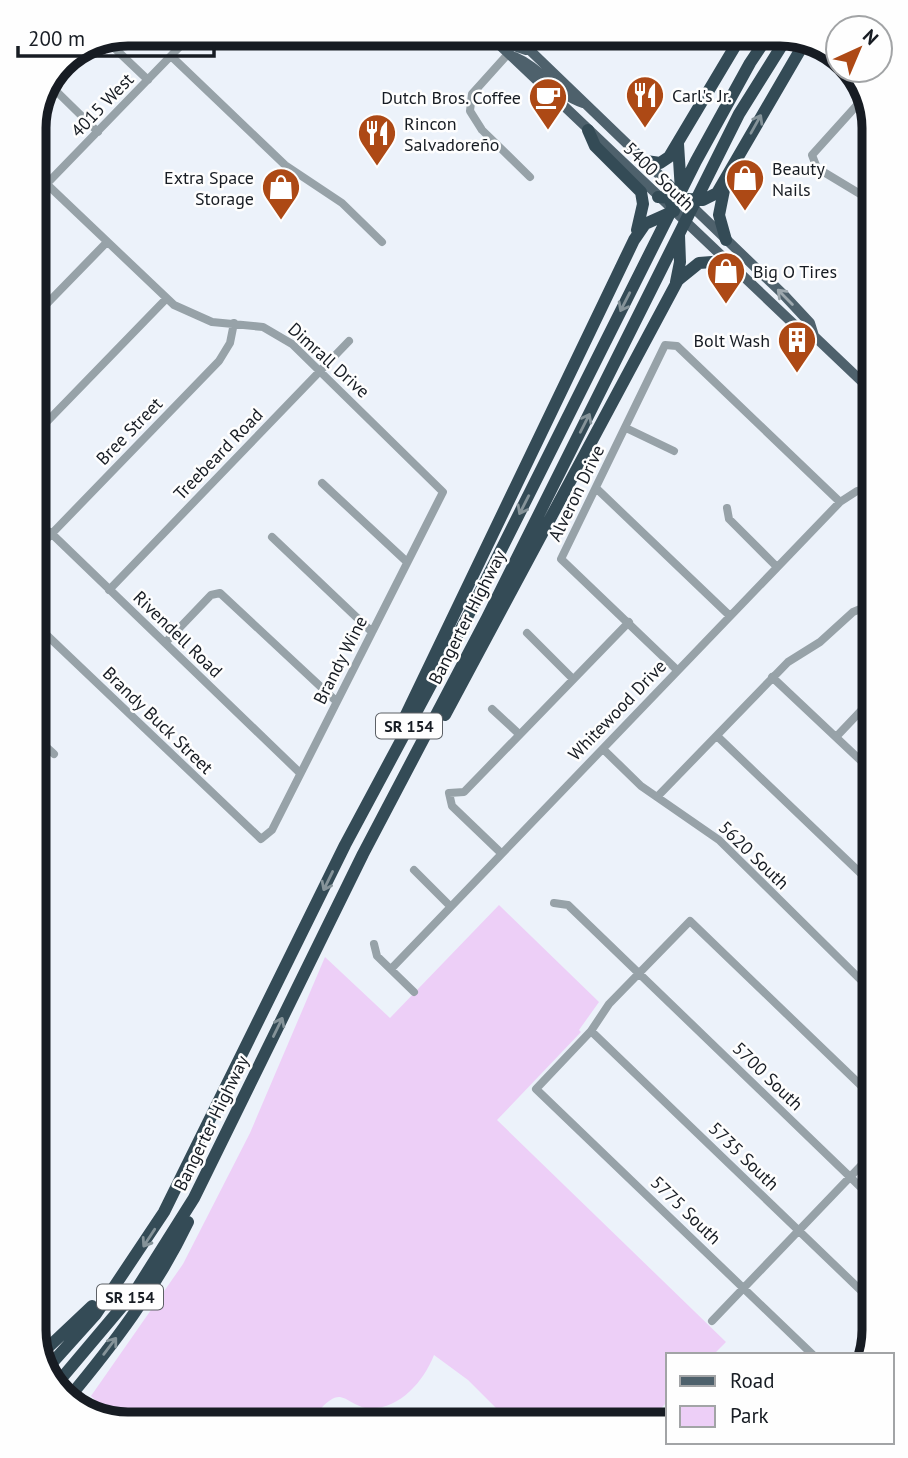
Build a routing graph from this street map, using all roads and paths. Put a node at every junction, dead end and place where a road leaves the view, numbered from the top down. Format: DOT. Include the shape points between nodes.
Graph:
graph roads {
  1 [pos="181,45"];
  2 [pos="500,46"];
  3 [pos="513,46"];
  4 [pos="525,46"];
  5 [pos="735,46"];
  6 [pos="761,46"];
  7 [pos="782,46"];
  8 [pos="113,47"];
  9 [pos="801,48"];
  10 [pos="531,52"];
  11 [pos="508,54"];
  12 [pos="171,56"];
  13 [pos="148,80"];
  14 [pos="55,90"];
  15 [pos="859,103"];
  16 [pos="587,105"];
  17 [pos="588,130"];
  18 [pos="98,132"];
  19 [pos="678,144"];
  20 [pos="646,161"];
  21 [pos="530,177"];
  22 [pos="665,180"];
  23 [pos="47,184"];
  24 [pos="724,185"];
  25 [pos="862,195"];
  26 [pos="678,206"];
  27 [pos="634,240"];
  28 [pos="726,240"];
  29 [pos="107,242"];
  30 [pos="382,242"];
  31 [pos="725,261"];
  32 [pos="675,286"];
  33 [pos="166,299"];
  34 [pos="46,305"];
  35 [pos="234,323"];
  36 [pos="814,336"];
  37 [pos="349,341"];
  38 [pos="320,371"];
  39 [pos="862,382"];
  40 [pos="46,423"];
  41 [pos="626,428"];
  42 [pos="674,451"];
  43 [pos="322,483"];
  44 [pos="596,488"];
  45 [pos="862,490"];
  46 [pos="443,492"];
  47 [pos="840,502"];
  48 [pos="727,508"];
  49 [pos="46,529"];
  50 [pos="52,534"];
  51 [pos="272,537"];
  52 [pos="46,540"];
  53 [pos="407,562"];
  54 [pos="776,566"];
  55 [pos="109,590"];
  56 [pos="862,609"];
  57 [pos="730,616"];
  58 [pos="629,622"];
  59 [pos="372,632"];
  60 [pos="527,633"];
  61 [pos="46,634"];
  62 [pos="165,643"];
  63 [pos="677,670"];
  64 [pos="772,677"];
  65 [pos="573,679"];
  66 [pos="336,701"];
  67 [pos="492,709"];
  68 [pos="862,710"];
  69 [pos="519,734"];
  70 [pos="717,736"];
  71 [pos="836,737"];
  72 [pos="45,746"];
  73 [pos="603,749"];
  74 [pos="54,754"];
  75 [pos="862,762"];
  76 [pos="300,773"];
  77 [pos="657,797"];
  78 [pos="261,839"];
  79 [pos="345,845"];
  80 [pos="501,853"];
  81 [pos="363,854"];
  82 [pos="414,870"];
  83 [pos="862,875"];
  84 [pos="554,903"];
  85 [pos="450,906"];
  86 [pos="374,944"];
  87 [pos="391,969"];
  88 [pos="639,973"];
  89 [pos="862,981"];
  90 [pos="414,992"];
  91 [pos="591,1031"];
  92 [pos="862,1085"];
  93 [pos="862,1164"];
  94 [pos="850,1176"];
  95 [pos="862,1188"];
  96 [pos="194,1198"];
  97 [pos="798,1230"];
  98 [pos="133,1263"];
  99 [pos="743,1287"];
  100 [pos="862,1292"];
  101 [pos="712,1321"];
  102 [pos="48,1349"];
  103 [pos="811,1353"];
  104 [pos="52,1363"];
  105 [pos="61,1379"];
  106 [pos="73,1392"];
  1 -- 12 [label="street, 4015 West"];
  2 -- 11 [label="main road, 5400 South"];
  3 -- 10 [label="main road"];
  4 -- 10 [label="main road, 5400 South"];
  5 -- 19 [label="highway"];
  6 -- 79 [label="highway, Bangerter Highway / SR 154, one-way" via="696,161 477,597"];
  81 -- 7 [label="highway, Bangerter Highway / SR 154, one-way" via="487,618 739,114"];
  8 -- 13 [label="street"];
  24 -- 9 [label="highway, one-way"];
  10 -- 16 [label="main road, 5400 South"];
  11 -- 16 [label="main road" via="528,62 570,99"];
  11 -- 17 [label="main road, 5400 South"];
  11 -- 21 [label="street" via="472,94 470,111 482,131"];
  12 -- 13 [label="street, 4015 West"];
  12 -- 30 [label="street" via="285,165 342,203"];
  13 -- 18 [label="street, 4015 West"];
  14 -- 18 [label="street"];
  15 -- 25 [label="street" via="812,155 817,168"];
  16 -- 20 [label="main road, 5400 South"];
  17 -- 26 [label="main road, 5400 South"];
  17 -- 27 [label="highway" via="595,146 641,192 643,205"];
  18 -- 23 [label="street, 4015 West"];
  19 -- 20 [label="highway" via="664,161"];
  19 -- 26 [label="highway"];
  20 -- 22 [label="main road, 5400 South"];
  22 -- 26 [label="highway"];
  23 -- 29 [label="street, Dimrall Drive"];
  24 -- 26 [label="highway" via="708,199"];
  24 -- 28 [label="highway" via="719,215"];
  26 -- 27 [label="highway" via="645,224"];
  26 -- 28 [label="main road, 5400 South"];
  26 -- 31 [label="main road, 5400 South"];
  26 -- 32 [label="highway"];
  27 -- 79 [label="highway"];
  36 -- 28 [label="main road, 5400 South, one-way" via="810,323"];
  29 -- 33 [label="street, Dimrall Drive"];
  29 -- 34 [label="street"];
  31 -- 32 [label="highway" via="699,263"];
  31 -- 36 [label="main road, 5400 South" via="802,332"];
  32 -- 81 [label="highway" via="503,611"];
  33 -- 35 [label="street, Dimrall Drive" via="202,319"];
  33 -- 40 [label="street"];
  35 -- 38 [label="street, Dimrall Drive" via="274,331"];
  35 -- 50 [label="street, Bree Street" via="230,343 219,361"];
  36 -- 39 [label="main road, 5400 South"];
  37 -- 38 [label="street, Treebeard Road"];
  38 -- 46 [label="street, Dimrall Drive"];
  38 -- 55 [label="street, Treebeard Road"];
  41 -- 42 [label="street"];
  41 -- 44 [label="street, Alveron Drive"];
  41 -- 47 [label="street, Alveron Drive" via="665,345 677,346"];
  43 -- 53 [label="street"];
  44 -- 57 [label="street"];
  44 -- 58 [label="street, Alveron Drive" via="561,559"];
  45 -- 47 [label="street, Whitewood Drive"];
  46 -- 53 [label="street, Brandy Wine"];
  47 -- 54 [label="street, Whitewood Drive"];
  48 -- 54 [label="street" via="729,519"];
  49 -- 50 [label="street, Rivendell Road"];
  50 -- 52 [label="street, Bree Street"];
  50 -- 55 [label="street, Rivendell Road"];
  51 -- 59 [label="street"];
  53 -- 59 [label="street, Brandy Wine"];
  54 -- 57 [label="street, Whitewood Drive"];
  55 -- 62 [label="street, Rivendell Road"];
  56 -- 64 [label="street" via="845,617"];
  57 -- 63 [label="street, Whitewood Drive"];
  58 -- 63 [label="street, Alveron Drive"];
  58 -- 65 [label="street"];
  59 -- 66 [label="street, Brandy Wine"];
  60 -- 65 [label="street"];
  61 -- 78 [label="street, Brandy Buck Street"];
  62 -- 66 [label="street" via="208,598 220,593"];
  62 -- 76 [label="street, Rivendell Road"];
  63 -- 73 [label="street, Whitewood Drive"];
  64 -- 70 [label="street"];
  64 -- 71 [label="street"];
  65 -- 69 [label="street"];
  66 -- 76 [label="street, Brandy Wine"];
  67 -- 69 [label="street"];
  68 -- 71 [label="street"];
  69 -- 80 [label="street" via="464,792 449,793 452,806"];
  70 -- 77 [label="street"];
  70 -- 83 [label="street"];
  71 -- 75 [label="street"];
  72 -- 74 [label="street"];
  73 -- 77 [label="street, 5620 South"];
  73 -- 80 [label="street, Whitewood Drive"];
  76 -- 78 [label="street, Brandy Wine" via="272,830"];
  77 -- 89 [label="street, 5620 South" via="719,840"];
  79 -- 98 [label="highway, Bangerter Highway / SR 154, one-way" via="164,1212"];
  80 -- 85 [label="street, Whitewood Drive"];
  96 -- 81 [label="highway, Bangerter Highway / SR 154, one-way"];
  82 -- 85 [label="street"];
  84 -- 88 [label="street, 5700 South" via="568,905"];
  85 -- 87 [label="street, Whitewood Drive"];
  86 -- 87 [label="street" via="377,956"];
  87 -- 90 [label="street"];
  88 -- 91 [label="street"];
  88 -- 92 [label="street" via="690,920"];
  88 -- 94 [label="street, 5700 South"];
  91 -- 97 [label="street, 5735 South"];
  91 -- 99 [label="street, 5775 South" via="536,1089"];
  93 -- 94 [label="street"];
  94 -- 95 [label="street, 5700 South"];
  94 -- 97 [label="street"];
  96 -- 105 [label="highway, Bangerter Highway / SR 154" via="121,1309"];
  106 -- 96 [label="highway, one-way" via="165,1264 189,1219"];
  97 -- 99 [label="street"];
  97 -- 100 [label="street, 5735 South"];
  98 -- 102 [label="highway"];
  98 -- 104 [label="highway, Bangerter Highway / SR 154"];
  99 -- 101 [label="street"];
  99 -- 103 [label="street, 5775 South"];
}
